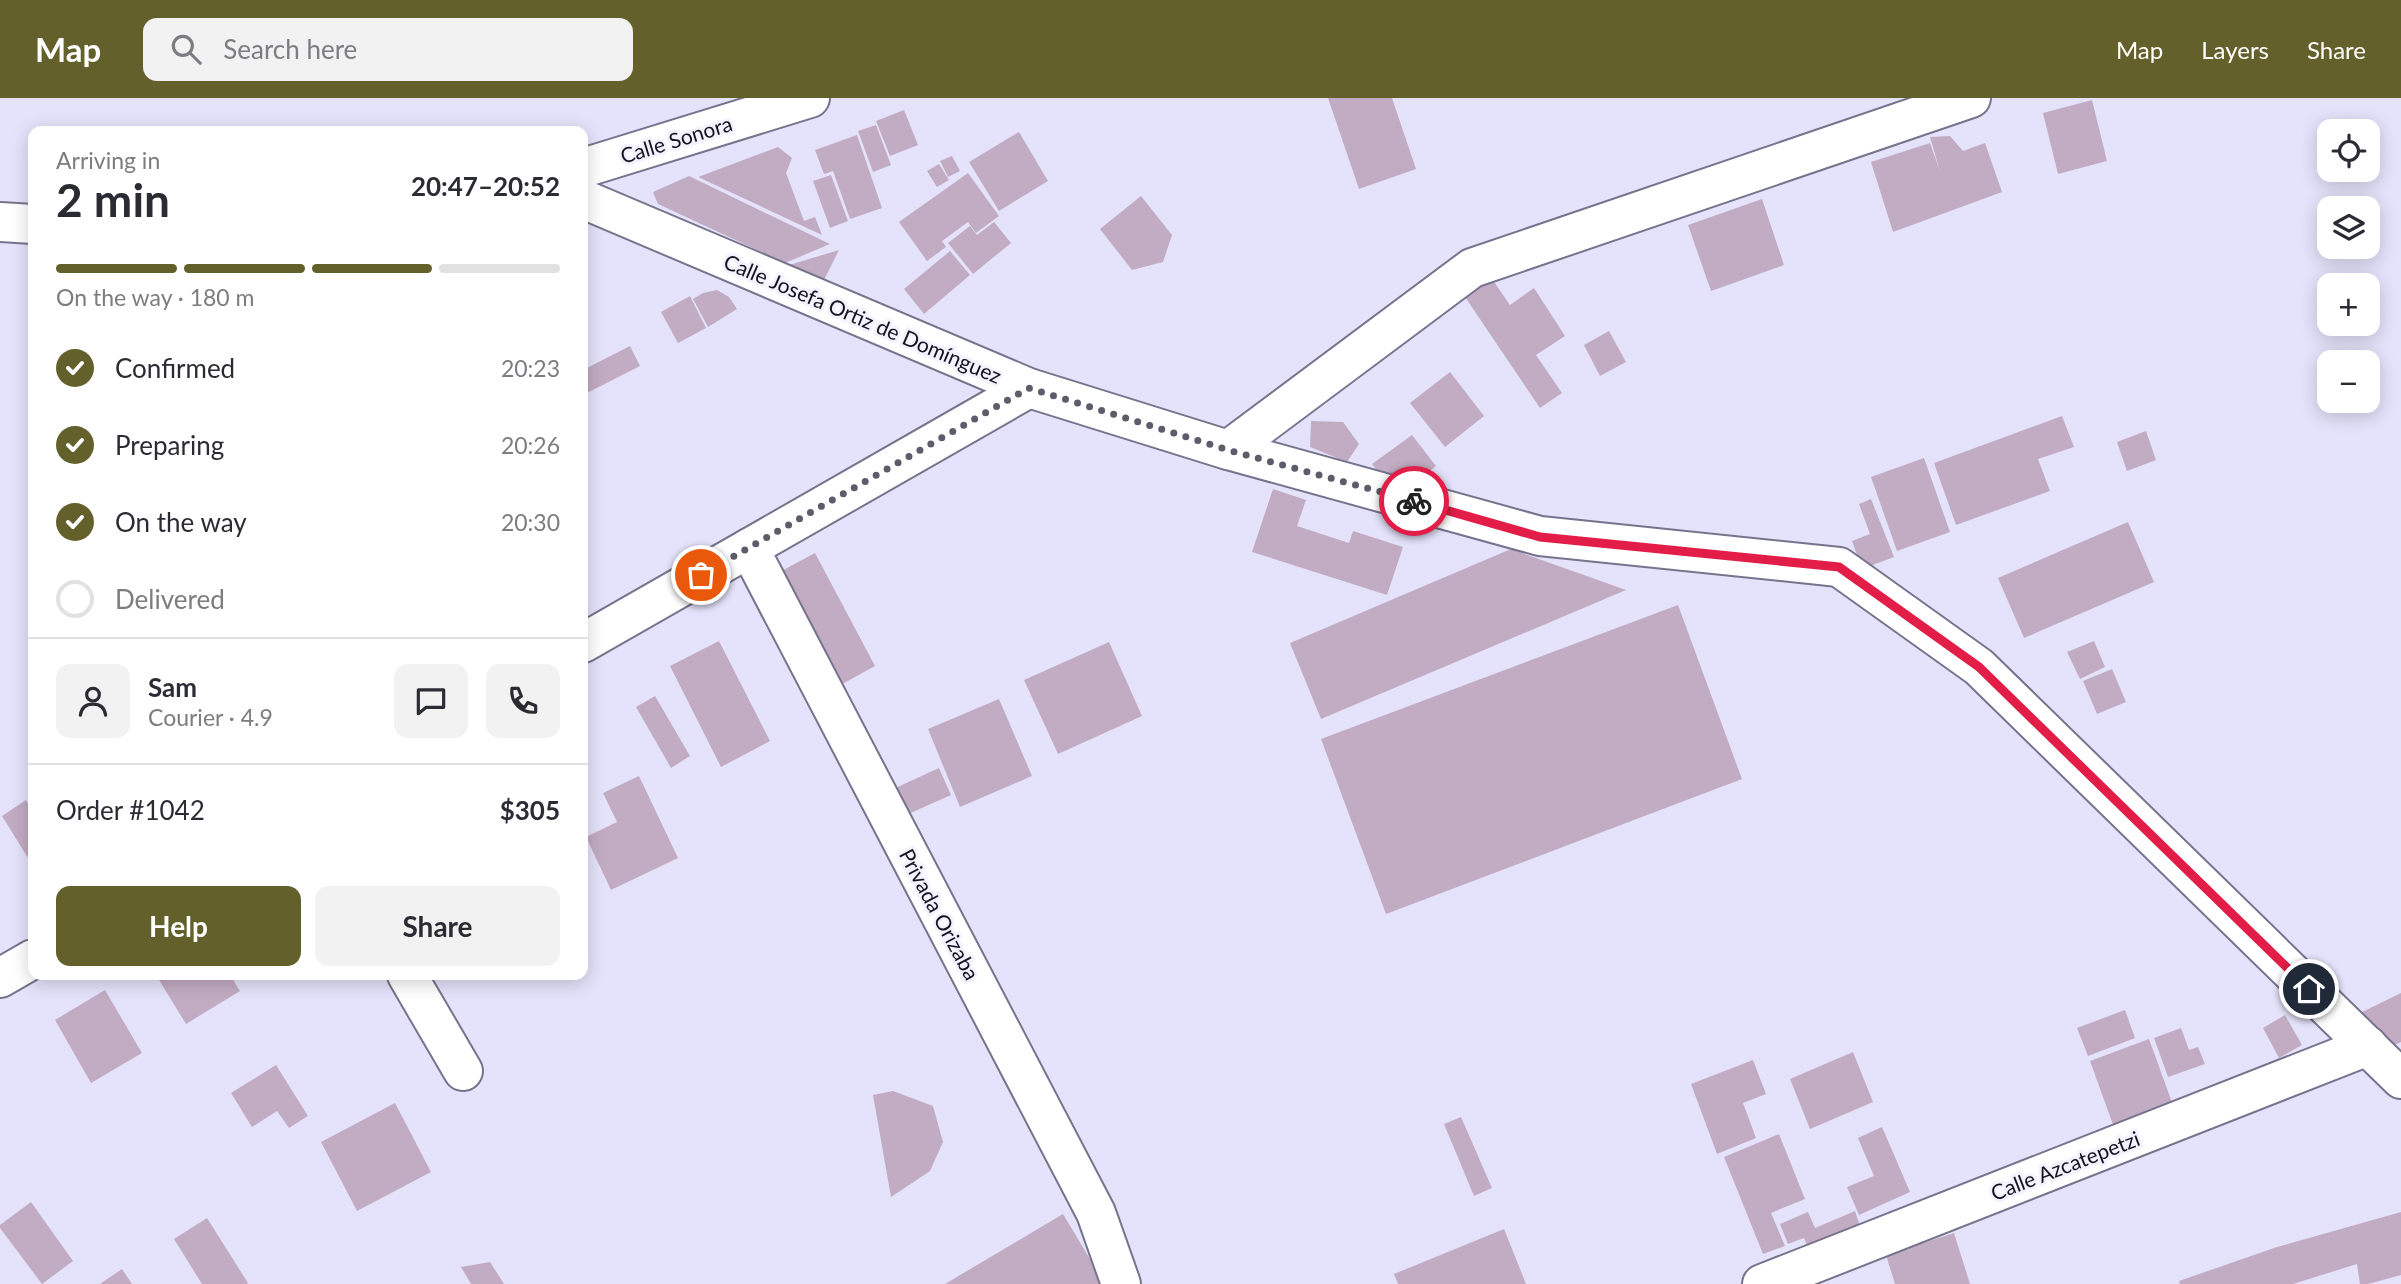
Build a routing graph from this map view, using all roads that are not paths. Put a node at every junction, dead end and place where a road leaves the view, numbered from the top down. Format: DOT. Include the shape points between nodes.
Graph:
graph roads {
  1 [pos="810,98"];
  2 [pos="1971,98"];
  3 [pos="588,166"];
  4 [pos="588,201"];
  5 [pos="1029,388"];
  6 [pos="1228,450"];
  7 [pos="749,548"];
  8 [pos="588,640"];
  9 [pos="28,962"];
  10 [pos="0,978"];
  11 [pos="410,980"];
  12 [pos="2368,1046"];
  13 [pos="463,1071"];
  14 [pos="2401,1079"];
  15 [pos="1121,1284"];
  16 [pos="1762,1284"];
  1 -- 3 [label="street, Calle Sonora"];
  2 -- 6 [label="street" via="1472,268"];
  4 -- 5 [label="street, Calle Josefa Ortiz de Domínguez"];
  5 -- 6 [label="street, Calle Josefa Ortiz de Domínguez"];
  5 -- 7 [label="street"];
  6 -- 12 [label="street, Calle Josefa Ortiz de Domínguez" via="1540,537 1839,567 1979,667"];
  7 -- 8 [label="street"];
  7 -- 15 [label="street, Privada Orizaba" via="1096,1213"];
  9 -- 10 [label="street"];
  11 -- 13 [label="street"];
  12 -- 14 [label="street, Calle Josefa Ortiz de Domínguez"];
  12 -- 16 [label="street, Calle Azcatepetzi"];
}
